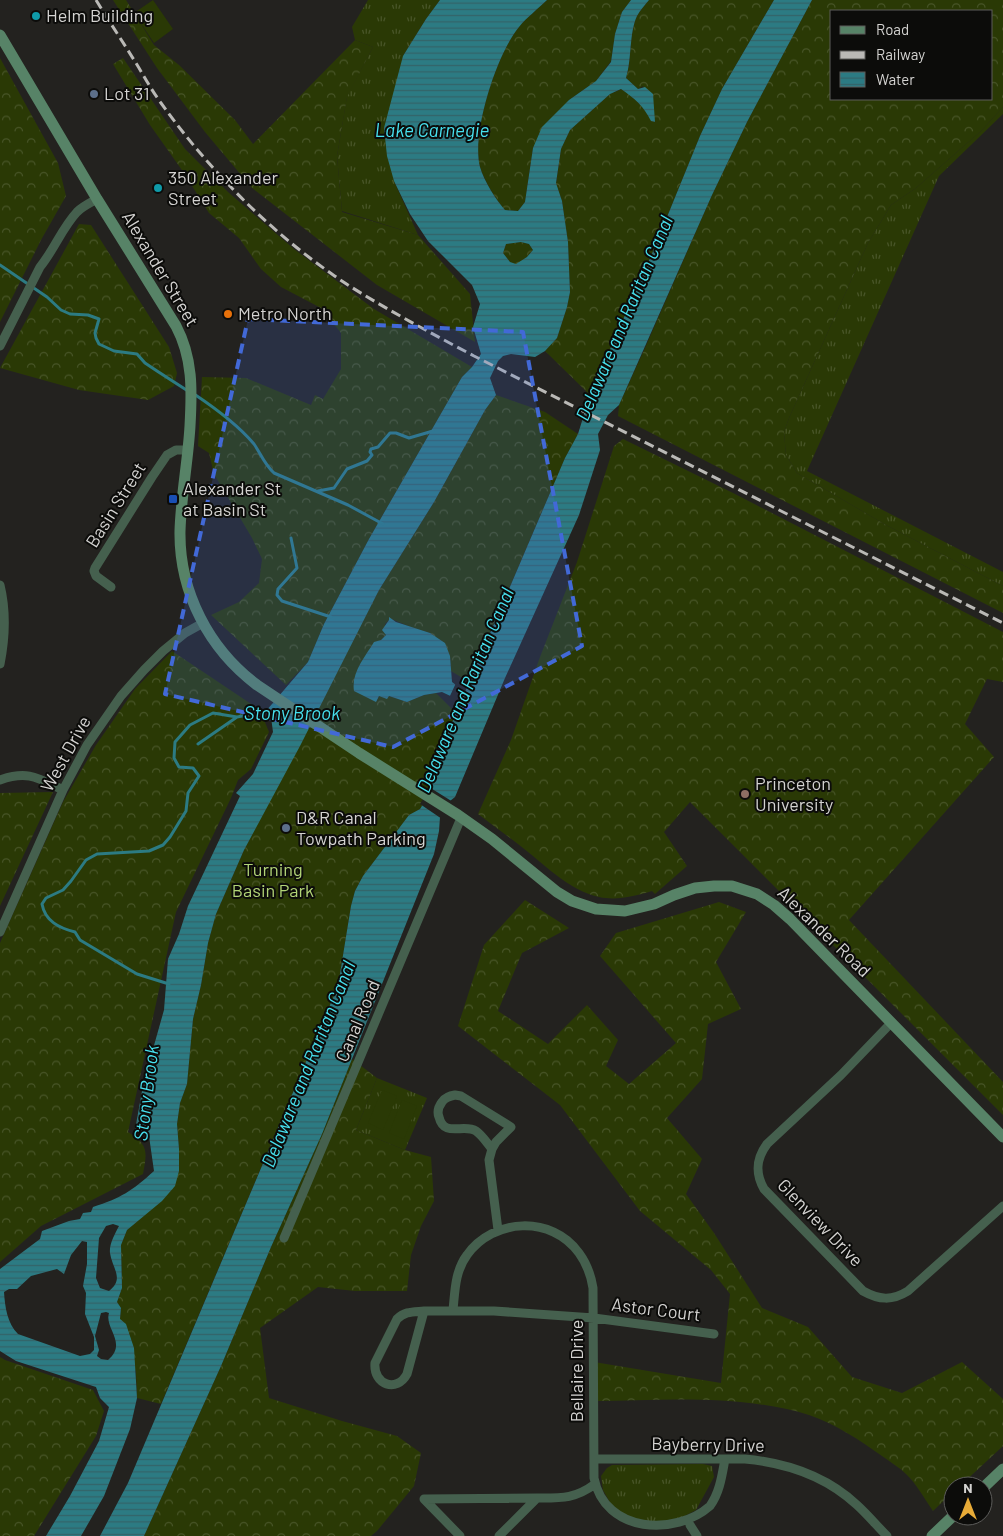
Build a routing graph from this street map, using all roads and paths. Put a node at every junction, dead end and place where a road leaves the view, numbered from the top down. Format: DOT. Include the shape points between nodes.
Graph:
graph roads {
  1 [pos="0,35"];
  2 [pos="97,199"];
  3 [pos="0,346"];
  4 [pos="188,450"];
  5 [pos="0,585"];
  6 [pos="111,587"];
  7 [pos="202,622"];
  8 [pos="0,664"];
  9 [pos="0,780"];
  10 [pos="63,790"];
  11 [pos="423,793"];
  12 [pos="461,818"];
  13 [pos="0,932"];
  14 [pos="891,1023"];
  15 [pos="1003,1137"];
  16 [pos="492,1149"];
  17 [pos="1003,1206"];
  18 [pos="498,1230"];
  19 [pos="284,1238"];
  20 [pos="453,1310"];
  21 [pos="424,1312"];
  22 [pos="594,1318"];
  23 [pos="714,1334"];
  24 [pos="594,1459"];
  25 [pos="725,1459"];
  26 [pos="1003,1469"];
  27 [pos="993,1478"];
  28 [pos="595,1484"];
  29 [pos="537,1498"];
  30 [pos="690,1525"];
  31 [pos="943,1526"];
  32 [pos="460,1536"];
  33 [pos="499,1536"];
  34 [pos="697,1536"];
  35 [pos="887,1536"];
  36 [pos="932,1536"];
  1 -- 2 [label="main road, Alexander Street"];
  2 -- 3 [label="street" via="77,213 60,235"];
  2 -- 4 [label="main road, Alexander Street" via="180,333 191,374"];
  4 -- 6 [label="street, Basin Street" via="176,450 167,455 95,568 96,576"];
  4 -- 7 [label="main road, Alexander Street" via="180,542 191,596"];
  5 -- 8 [label="street" via="4,620"];
  7 -- 10 [label="street, West Drive" via="163,651 122,696 87,745"];
  7 -- 11 [label="main road, Alexander Street" via="227,658 249,679"];
  9 -- 10 [label="street" via="23,775"];
  10 -- 13 [label="street, West Drive"];
  11 -- 12 [label="main road, Alexander Road"];
  12 -- 14 [label="main road, Alexander Road" via="565,897 588,908 635,909 705,886 732,886 757,894 790,920"];
  12 -- 19 [label="street, Canal Road"];
  14 -- 15 [label="main road, Alexander Road"];
  14 -- 17 [label="street, Glenview Drive" via="761,1151 757,1171 764,1189 863,1291 881,1299 900,1296 908,1291"];
  16 -- 16 [label="street" via="511,1127 461,1096 449,1096 443,1100 438,1111 442,1123 453,1130 477,1132"];
  16 -- 18 [label="street" via="489,1160"];
  18 -- 20 [label="street, Bellaire Drive" via="476,1245 460,1266"];
  18 -- 22 [label="street, Bellaire Drive" via="535,1226 569,1242 578,1251 590,1274"];
  20 -- 21 [label="street, Astor Court"];
  20 -- 22 [label="street, Astor Court"];
  21 -- 21 [label="street, Astor Court" via="407,1312 397,1319 375,1363 374,1370 381,1381 394,1385 408,1374"];
  22 -- 23 [label="street, Astor Court"];
  22 -- 24 [label="street, Bellaire Drive"];
  24 -- 25 [label="street, Bayberry Drive"];
  24 -- 28 [label="street, Bellaire Drive"];
  25 -- 30 [label="street, Bellaire Drive" via="716,1496"];
  25 -- 35 [label="street, Bayberry Drive" via="766,1461 816,1477 842,1492"];
  26 -- 27 [label="main road"];
  28 -- 29 [label="street" via="566,1498"];
  28 -- 30 [label="street, Bellaire Drive" via="606,1508 634,1529 658,1533"];
  29 -- 32 [label="street" via="424,1499"];
  29 -- 33 [label="street"];
  30 -- 34 [label="street"];
  31 -- 36 [label="main road"];
}
